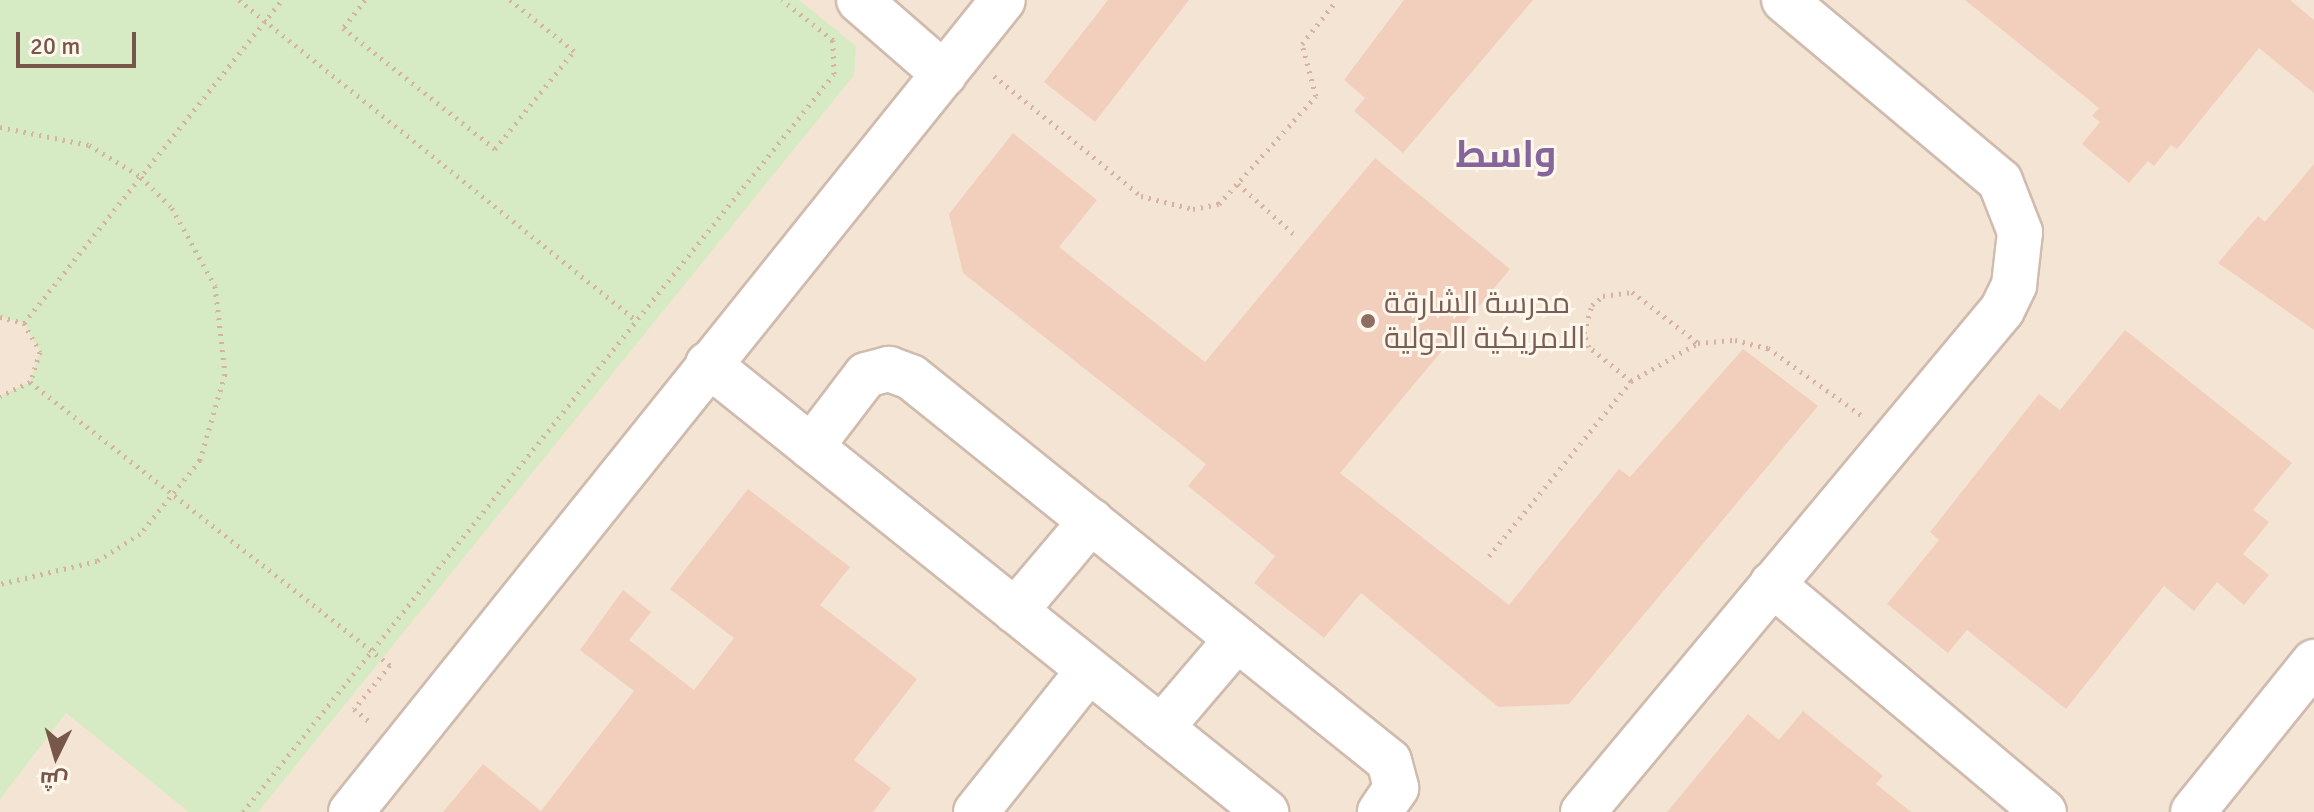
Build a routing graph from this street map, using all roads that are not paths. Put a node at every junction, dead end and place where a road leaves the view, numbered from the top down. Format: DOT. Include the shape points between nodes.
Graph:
graph roads {
  1 [pos="859,0"];
  2 [pos="1003,0"];
  3 [pos="1787,1"];
  4 [pos="953,62"];
  5 [pos="708,364"];
  6 [pos="811,447"];
  7 [pos="1091,521"];
  8 [pos="1772,584"];
  9 [pos="1015,611"];
  10 [pos="1237,639"];
  11 [pos="2314,662"];
  12 [pos="1089,670"];
  13 [pos="1161,728"];
  14 [pos="351,812"];
  15 [pos="976,812"];
  16 [pos="1266,812"];
  17 [pos="1380,812"];
  18 [pos="1583,812"];
  19 [pos="2044,812"];
  20 [pos="2193,812"];
  1 -- 4 [label="street"];
  2 -- 4 [label="street"];
  3 -- 8 [label="street" via="1981,160 2007,193 2020,232 2014,285 2002,310"];
  4 -- 5 [label="street"];
  5 -- 6 [label="street"];
  5 -- 14 [label="street"];
  6 -- 7 [label="street" via="866,375 901,371"];
  6 -- 9 [label="street"];
  7 -- 9 [label="street"];
  7 -- 10 [label="street"];
  8 -- 18 [label="street"];
  8 -- 19 [label="street"];
  9 -- 12 [label="street"];
  10 -- 13 [label="street"];
  10 -- 17 [label="street" via="1389,761 1396,788"];
  11 -- 20 [label="street"];
  12 -- 13 [label="street"];
  12 -- 15 [label="street"];
  13 -- 16 [label="street"];
}
